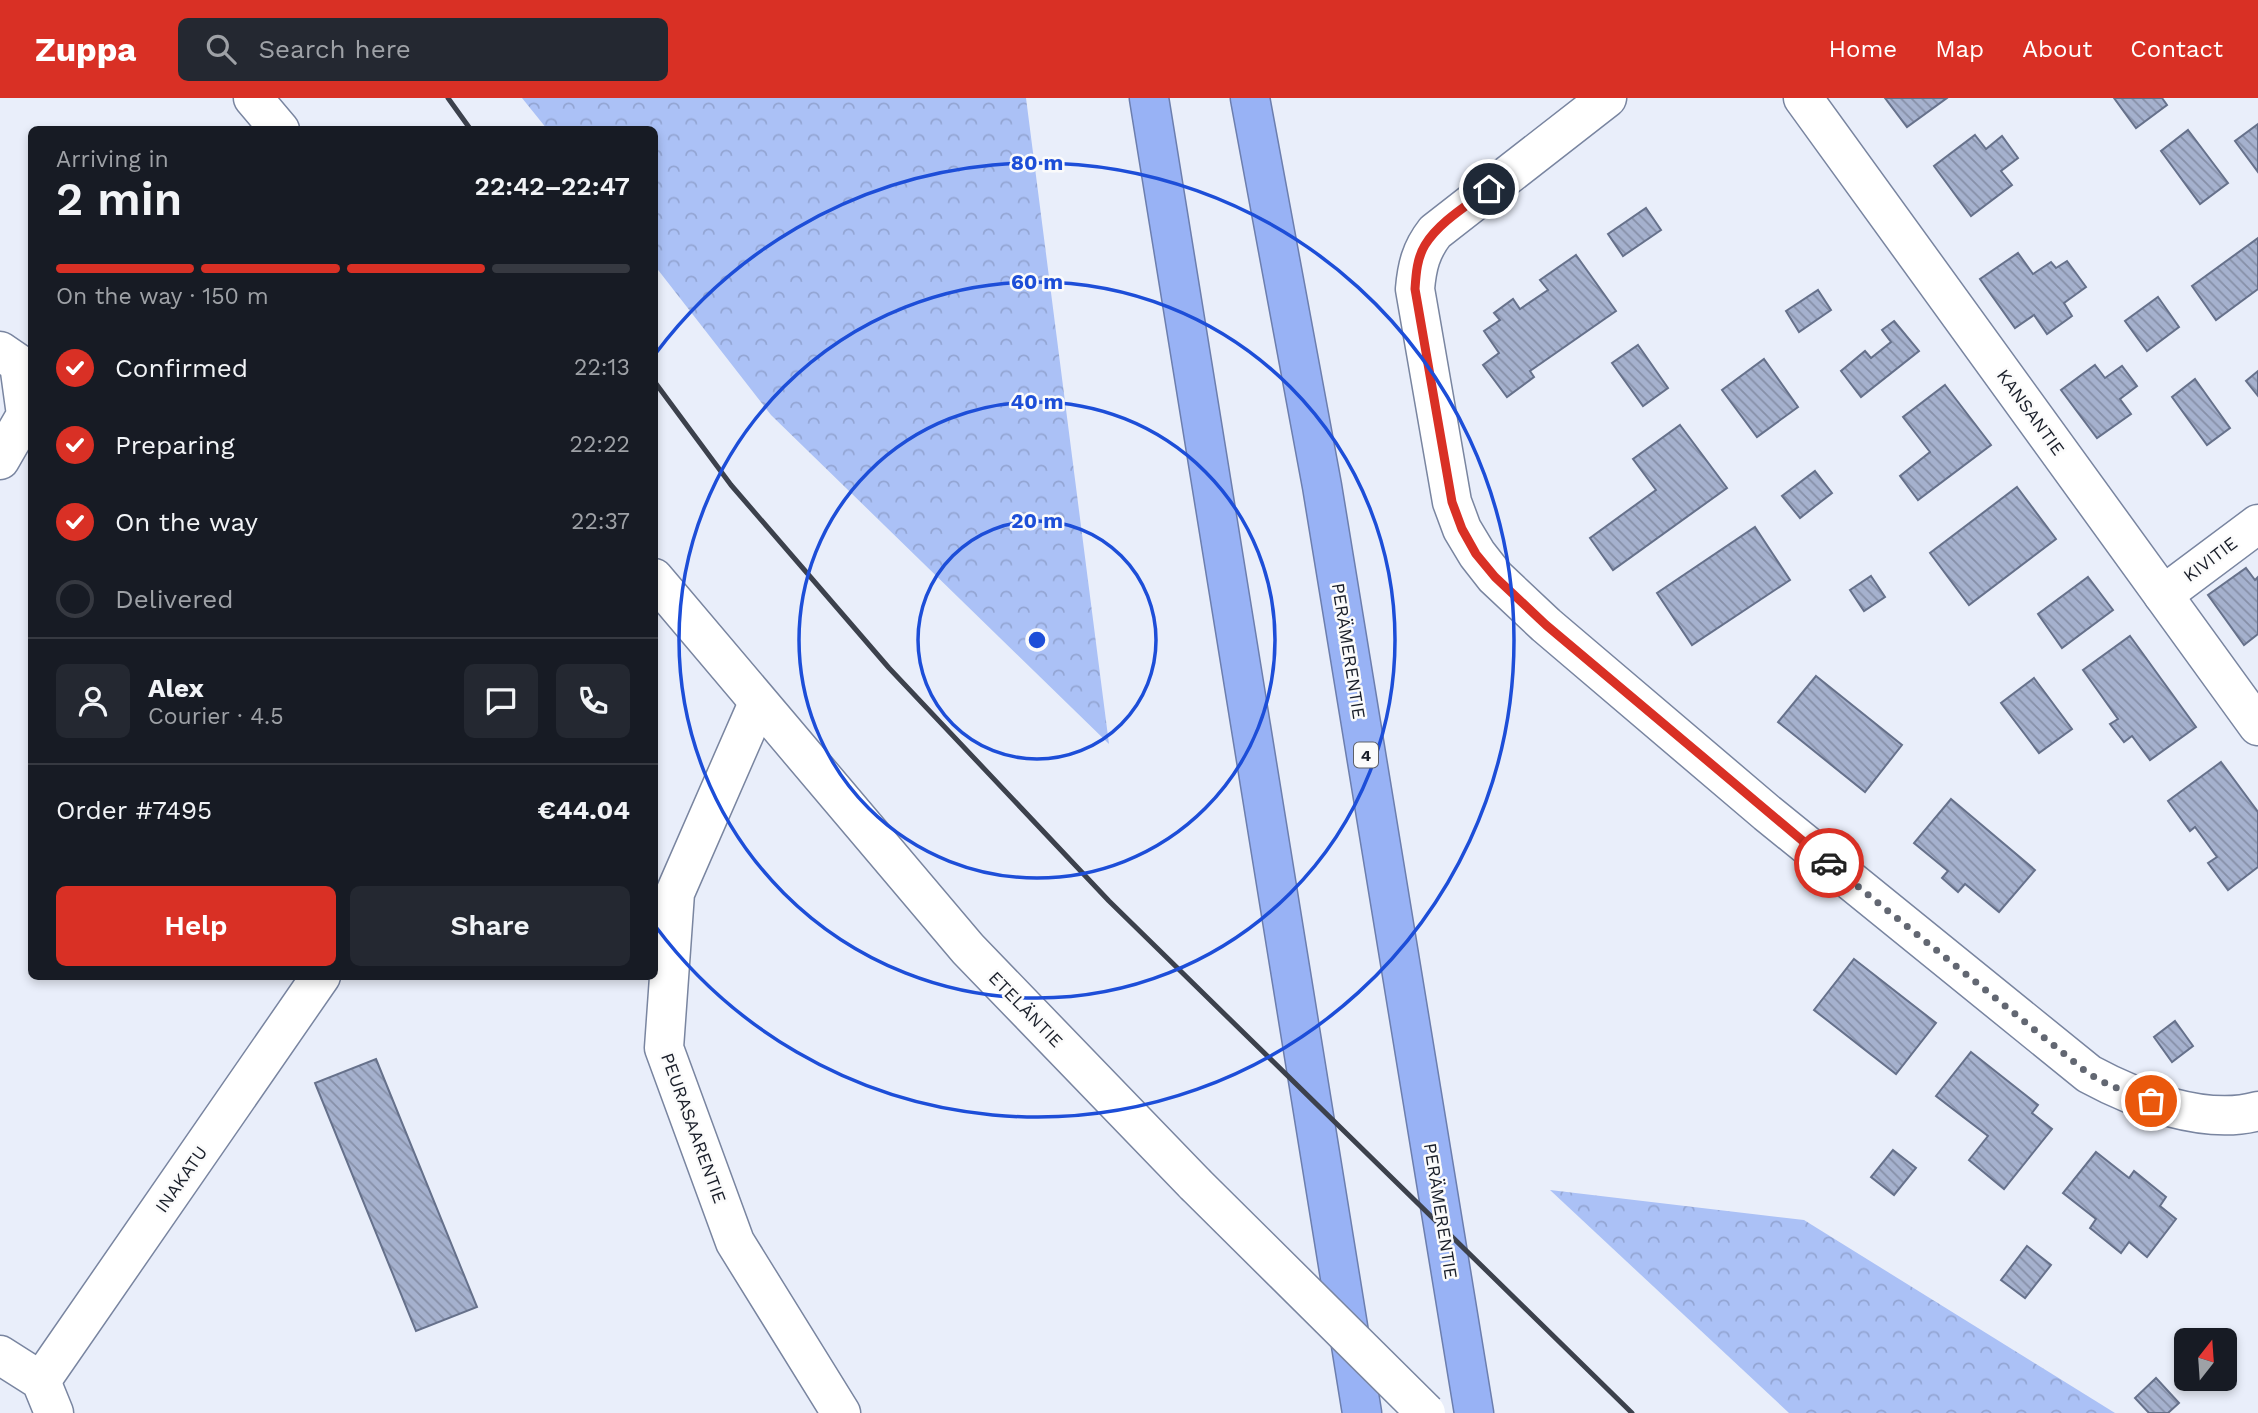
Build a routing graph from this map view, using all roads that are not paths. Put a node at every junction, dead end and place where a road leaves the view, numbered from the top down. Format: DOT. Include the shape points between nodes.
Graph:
graph roads {
  1 [pos="253,98"];
  2 [pos="1149,98"];
  3 [pos="1250,98"];
  4 [pos="1607,98"];
  5 [pos="1803,98"];
  6 [pos="277,126"];
  7 [pos="9,358"];
  8 [pos="0,460"];
  9 [pos="2258,524"];
  10 [pos="658,584"];
  11 [pos="2163,595"];
  12 [pos="758,703"];
  13 [pos="2258,726"];
  14 [pos="318,980"];
  15 [pos="2258,1111"];
  16 [pos="0,1355"];
  17 [pos="48,1397"];
  18 [pos="841,1413"];
  19 [pos="1362,1413"];
  20 [pos="1426,1413"];
  21 [pos="1474,1413"];
  1 -- 6 [label="street"];
  2 -- 19 [label="highway"];
  3 -- 21 [label="highway, PERÄMERENTIE / 4" via="1322,486"];
  4 -- 15 [label="street" via="1435,232 1420,257 1415,289 1452,502 1476,554 1555,634 2089,1074 2139,1097 2201,1113"];
  5 -- 11 [label="street, KANSANTIE"];
  7 -- 8 [label="street" via="26,415"];
  9 -- 11 [label="street, KIVITIE"];
  10 -- 12 [label="street, ETELÄNTIE"];
  11 -- 13 [label="street, KANSANTIE"];
  12 -- 18 [label="street, PEURASAARENTIE" via="675,893 664,1048 735,1242"];
  12 -- 20 [label="street, ETELÄNTIE, bridge" via="968,949 1195,1184"];
  14 -- 17 [label="street, INAKATU"];
  16 -- 17 [label="street"];
}
